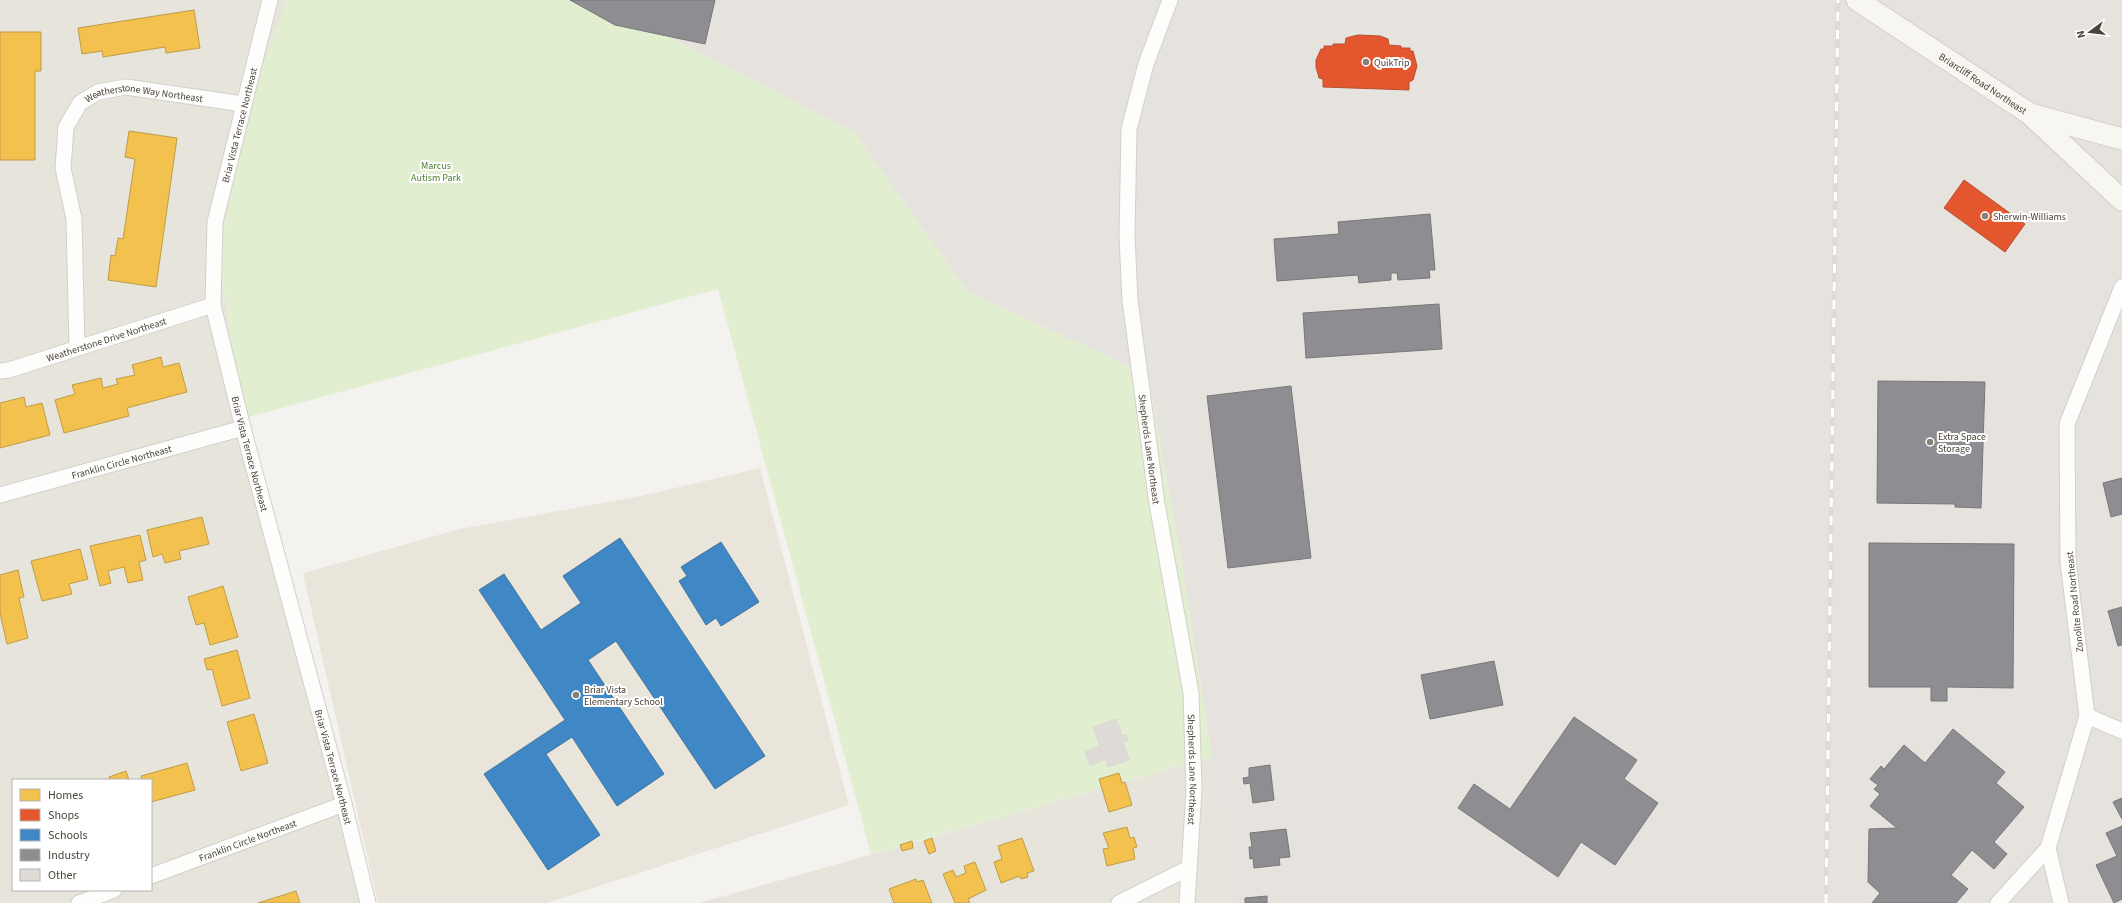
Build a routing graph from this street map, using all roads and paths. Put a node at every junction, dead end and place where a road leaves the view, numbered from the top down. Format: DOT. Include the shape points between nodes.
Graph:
graph roads {
  1 [pos="270,0"];
  2 [pos="1170,0"];
  3 [pos="1857,0"];
  4 [pos="243,104"];
  5 [pos="2030,114"];
  6 [pos="2122,139"];
  7 [pos="2122,200"];
  8 [pos="2122,287"];
  9 [pos="213,305"];
  10 [pos="77,348"];
  11 [pos="0,371"];
  12 [pos="243,428"];
  13 [pos="0,495"];
  14 [pos="2087,716"];
  15 [pos="2122,731"];
  16 [pos="344,804"];
  17 [pos="2048,848"];
  18 [pos="1189,868"];
  19 [pos="152,876"];
  20 [pos="111,891"];
  21 [pos="79,903"];
  22 [pos="368,903"];
  23 [pos="1118,903"];
  24 [pos="1187,903"];
  25 [pos="1998,903"];
  26 [pos="2061,903"];
  1 -- 4 [label="street, Briar Vista Terrace Northeast"];
  2 -- 18 [label="street, Shepherds Lane Northeast" via="1146,64 1129,129 1128,237 1130,300 1156,496 1192,694 1194,790"];
  3 -- 5 [label="main road, Briarcliff Road Northeast"];
  4 -- 9 [label="street, Briar Vista Terrace Northeast" via="215,222"];
  4 -- 10 [label="street, Weatherstone Way Northeast" via="126,87 98,92 80,103 66,127 63,168 74,219"];
  5 -- 6 [label="main road, Briarcliff Road Northeast"];
  5 -- 7 [label="main road"];
  8 -- 14 [label="street, Zonolite Road Northeast" via="2067,424 2068,562"];
  9 -- 10 [label="street, Weatherstone Drive Northeast"];
  9 -- 12 [label="street, Briar Vista Terrace Northeast"];
  10 -- 11 [label="street, Weatherstone Drive Northeast"];
  12 -- 13 [label="street, Franklin Circle Northeast"];
  12 -- 16 [label="street, Briar Vista Terrace Northeast"];
  14 -- 15 [label="street"];
  14 -- 17 [label="street, Zonolite Road Northeast"];
  16 -- 19 [label="street, Franklin Circle Northeast"];
  16 -- 22 [label="street, Briar Vista Terrace Northeast"];
  17 -- 25 [label="street, Zonolite Road Northeast"];
  17 -- 26 [label="street"];
  18 -- 23 [label="street"];
  18 -- 24 [label="street, Shepherds Lane Northeast"];
  20 -- 21 [label="street"];
}
